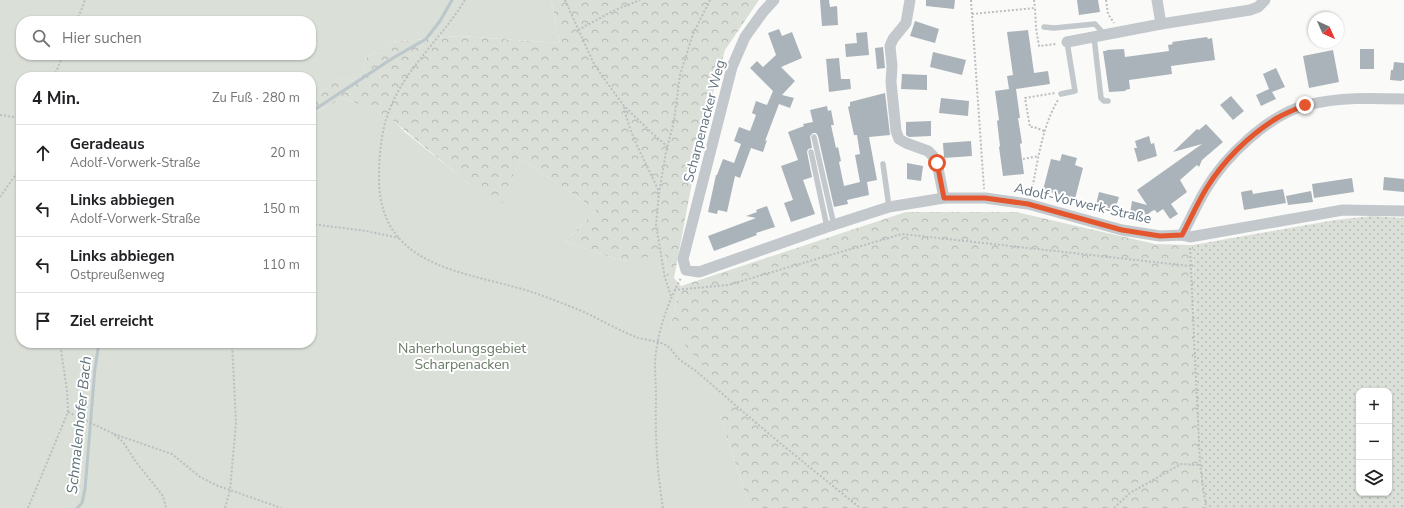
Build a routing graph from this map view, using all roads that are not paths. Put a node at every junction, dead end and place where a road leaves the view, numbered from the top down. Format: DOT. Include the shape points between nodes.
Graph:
graph roads {
  1 [pos="774,0"];
  2 [pos="910,0"];
  3 [pos="1157,0"];
  4 [pos="1265,0"];
  5 [pos="1161,24"];
  6 [pos="1044,27"];
  7 [pos="1100,36"];
  8 [pos="1067,42"];
  9 [pos="1062,94"];
  10 [pos="1404,100"];
  11 [pos="1108,101"];
  12 [pos="814,137"];
  13 [pos="811,152"];
  14 [pos="883,164"];
  15 [pos="944,198"];
  16 [pos="889,207"];
  17 [pos="1404,211"];
  18 [pos="830,226"];
  19 [pos="1186,236"];
  20 [pos="682,259"];
  1 -- 20 [label="street, Scharpenacker Weg" via="745,37 732,67"];
  2 -- 15 [label="street" via="906,23 890,46 896,131 899,139 928,151 933,156 937,163"];
  3 -- 5 [label="street"];
  4 -- 5 [label="street" via="1250,10"];
  5 -- 7 [label="street"];
  6 -- 7 [label="lane" via="1096,24"];
  7 -- 8 [label="street"];
  7 -- 11 [label="lane" via="1101,98"];
  8 -- 9 [label="lane" via="1075,92"];
  10 -- 19 [label="street" via="1336,99 1305,105 1278,117 1241,146 1220,170 1206,189"];
  12 -- 18 [label="lane"];
  13 -- 18 [label="lane"];
  14 -- 16 [label="lane"];
  15 -- 16 [label="street, Adolf-Vorwerk-Straße"];
  15 -- 19 [label="street, Adolf-Vorwerk-Straße" via="985,198 1028,204 1122,230 1160,236"];
  16 -- 18 [label="street, Adolf-Vorwerk-Straße"];
  17 -- 19 [label="street, Adolf-Vorwerk-Straße" via="1343,210"];
  18 -- 20 [label="street, Adolf-Vorwerk-Straße" via="699,272 686,270"];
}
